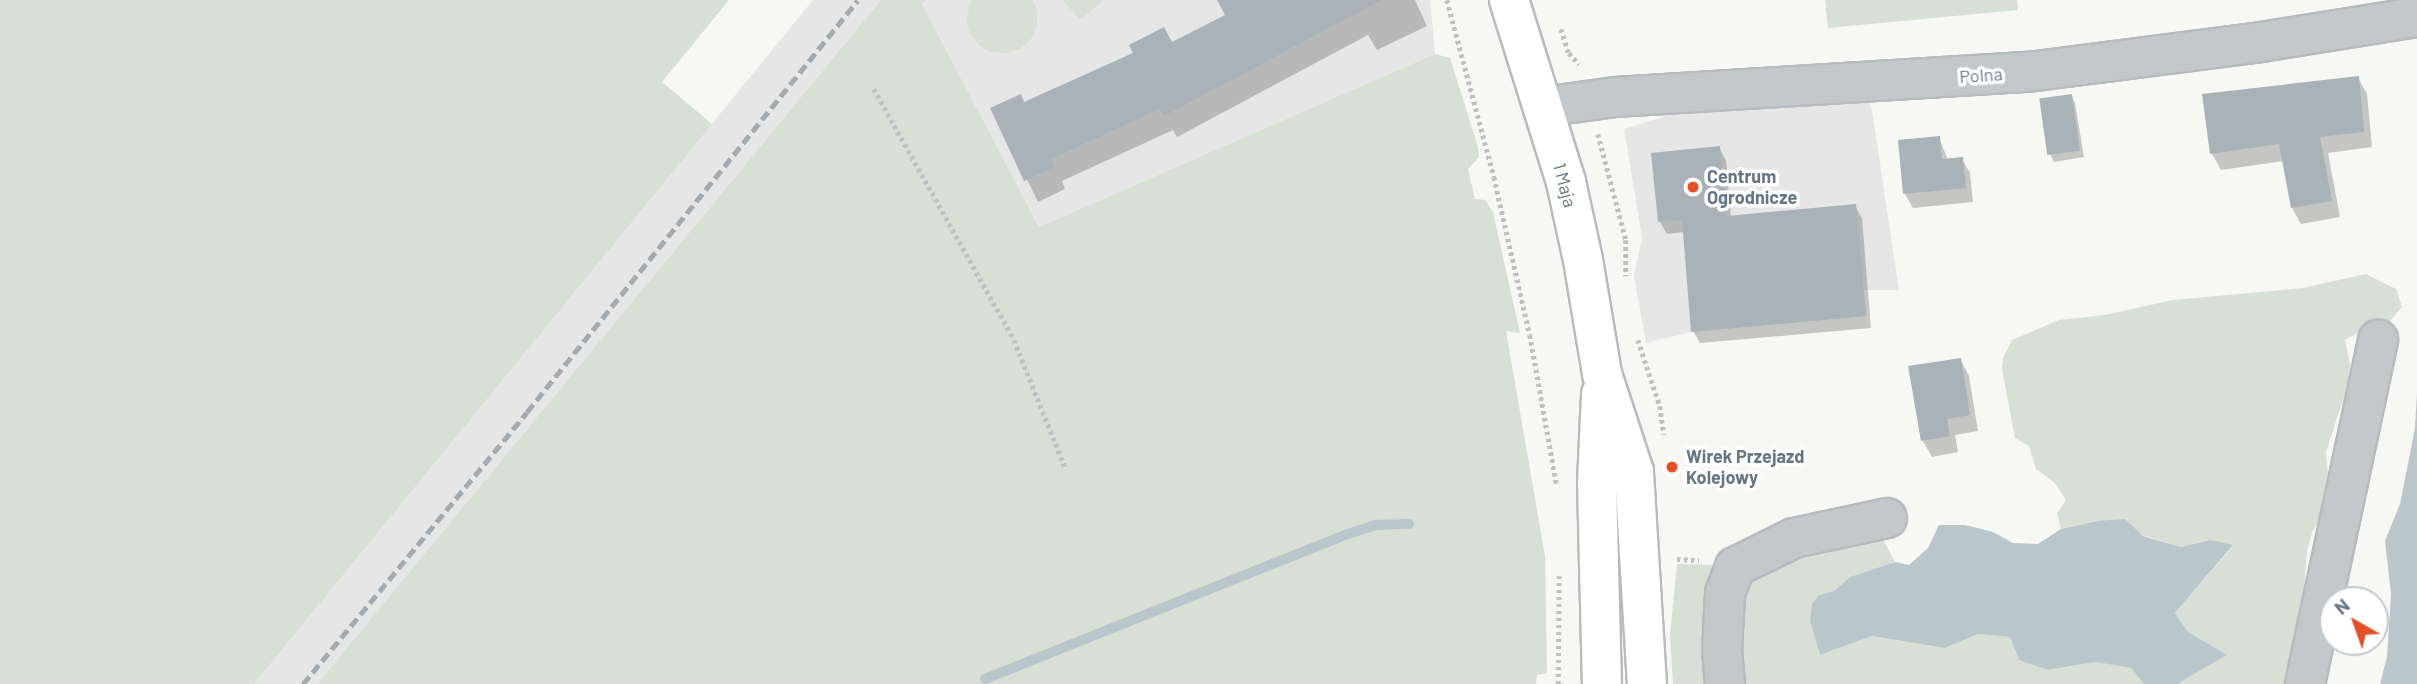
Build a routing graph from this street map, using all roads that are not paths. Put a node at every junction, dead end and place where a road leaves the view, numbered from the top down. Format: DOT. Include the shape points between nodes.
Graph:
graph roads {
  1 [pos="1509,0"];
  2 [pos="2417,17"];
  3 [pos="1543,107"];
  4 [pos="2378,340"];
  5 [pos="1602,374"];
  6 [pos="1886,519"];
  7 [pos="1602,684"];
  8 [pos="1647,684"];
  9 [pos="1725,684"];
  10 [pos="2305,684"];
  1 -- 3 [label="main road, 1 Maja"];
  2 -- 3 [label="street, Polna" via="2028,72 1609,98"];
  3 -- 5 [label="main road, 1 Maja" via="1566,182"];
  4 -- 10 [label="street"];
  5 -- 7 [label="main road, 1 Maja" via="1597,482"];
  5 -- 8 [label="main road, 1 Maja" via="1634,472"];
  6 -- 9 [label="street" via="1794,538 1735,567 1725,593"];
}
